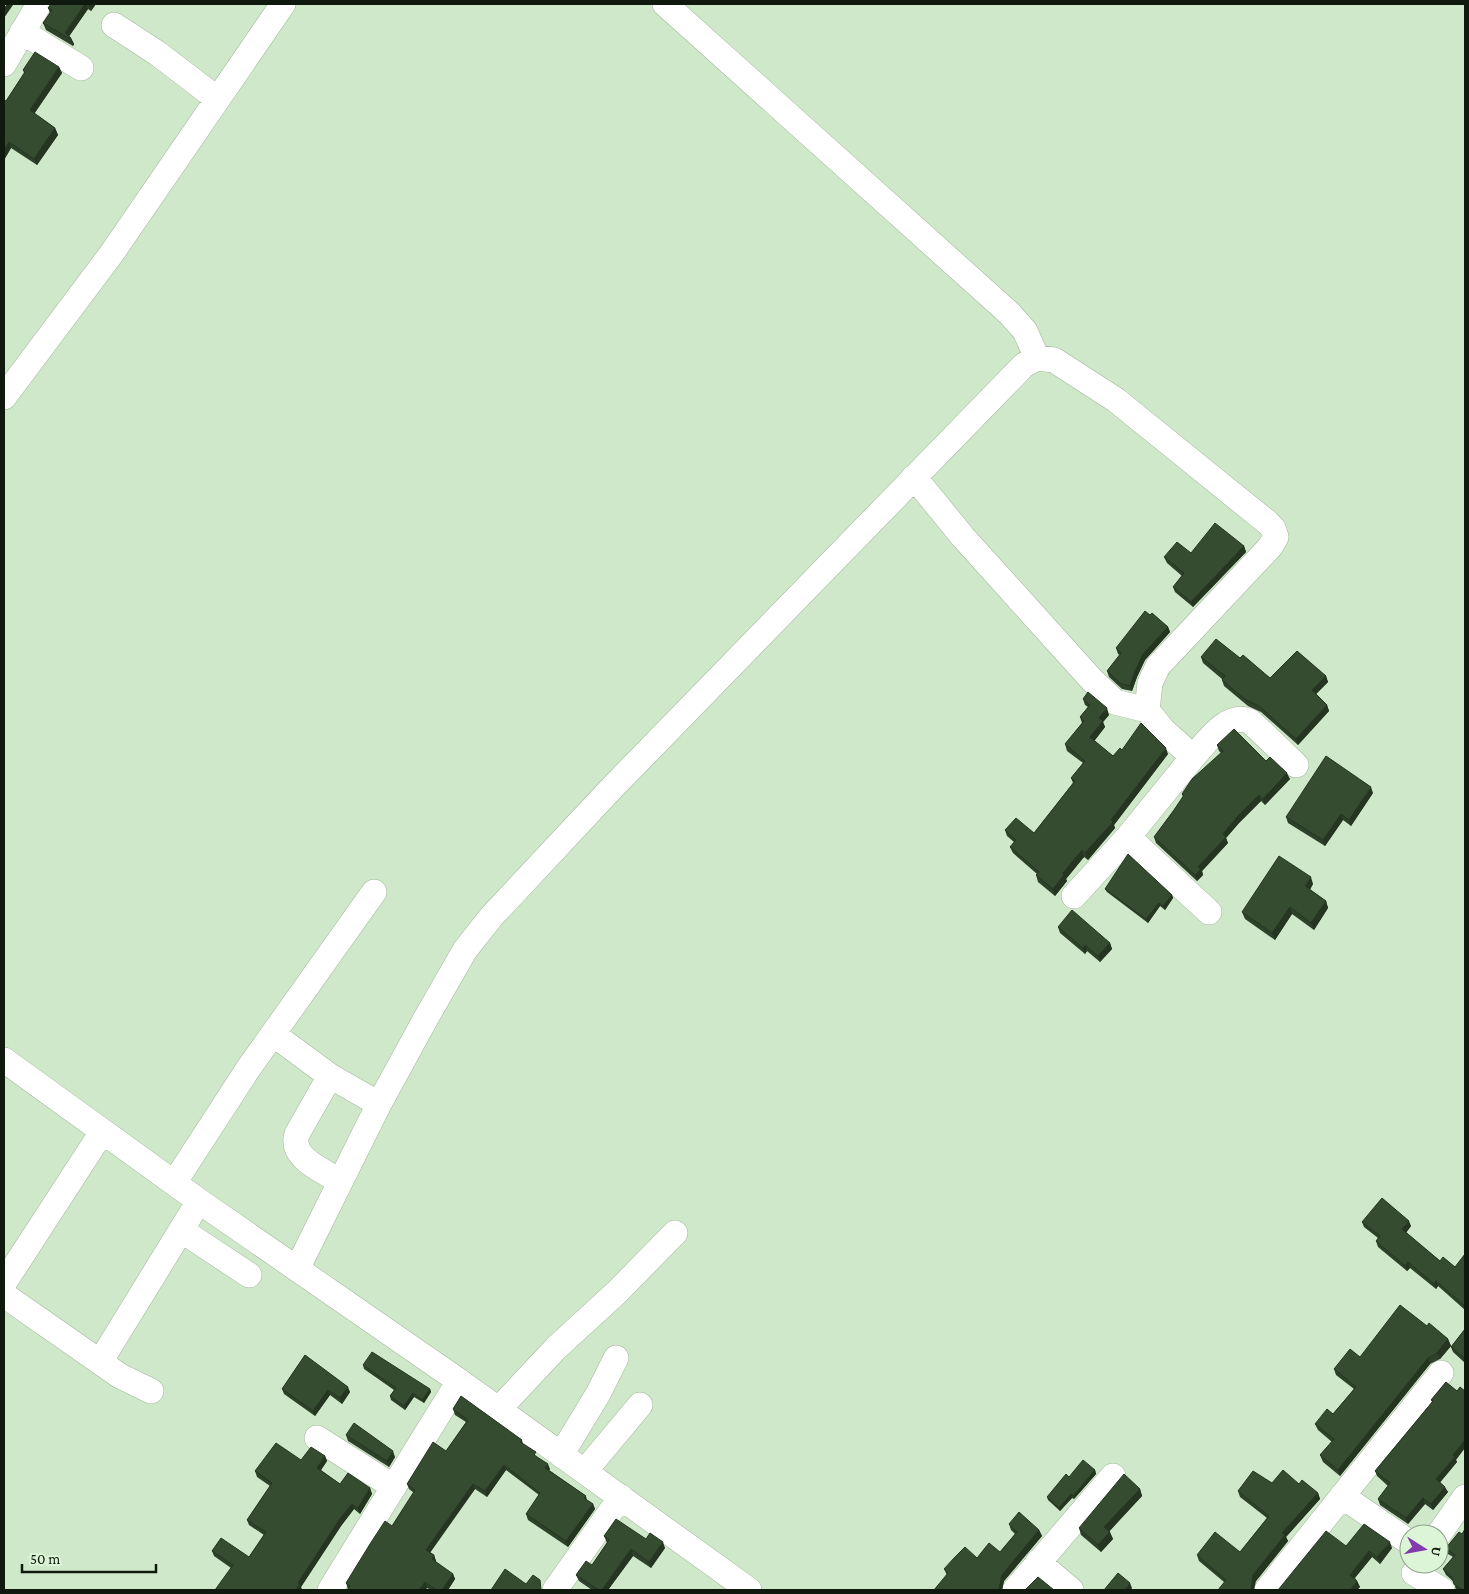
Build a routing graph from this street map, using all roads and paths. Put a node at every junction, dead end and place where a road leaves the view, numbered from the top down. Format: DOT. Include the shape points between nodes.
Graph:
graph roads {
  1 [pos="39,4"];
  2 [pos="283,4"];
  3 [pos="664,4"];
  4 [pos="114,25"];
  5 [pos="22,32"];
  6 [pos="4,64"];
  7 [pos="81,68"];
  8 [pos="216,98"];
  9 [pos="1038,358"];
  10 [pos="4,397"];
  11 [pos="914,477"];
  12 [pos="1147,710"];
  13 [pos="1193,757"];
  14 [pos="1296,765"];
  15 [pos="1128,837"];
  16 [pos="374,892"];
  17 [pos="1074,896"];
  18 [pos="1209,912"];
  19 [pos="273,1034"];
  20 [pos="4,1060"];
  21 [pos="330,1076"];
  22 [pos="379,1104"];
  23 [pos="102,1132"];
  24 [pos="340,1182"];
  25 [pos="174,1183"];
  26 [pos="199,1201"];
  27 [pos="181,1230"];
  28 [pos="675,1233"];
  29 [pos="297,1269"];
  30 [pos="249,1275"];
  31 [pos="4,1283"];
  32 [pos="4,1295"];
  33 [pos="616,1358"];
  34 [pos="100,1362"];
  35 [pos="1441,1373"];
  36 [pos="460,1381"];
  37 [pos="151,1391"];
  38 [pos="640,1405"];
  39 [pos="498,1410"];
  40 [pos="317,1438"];
  41 [pos="561,1455"];
  42 [pos="586,1471"];
  43 [pos="1113,1476"];
  44 [pos="394,1487"];
  45 [pos="1342,1496"];
  46 [pos="620,1497"];
  47 [pos="1465,1497"];
  48 [pos="1446,1524"];
  49 [pos="1399,1535"];
  50 [pos="1038,1562"];
  51 [pos="1413,1576"];
  52 [pos="330,1590"];
  53 [pos="555,1590"];
  54 [pos="749,1590"];
  55 [pos="1015,1590"];
  56 [pos="1071,1590"];
  57 [pos="1266,1590"];
  58 [pos="1442,1590"];
  1 -- 5 [label="street"];
  2 -- 8 [label="street"];
  3 -- 9 [label="street" via="1009,314 1025,331"];
  4 -- 8 [label="street"];
  5 -- 6 [label="street"];
  5 -- 7 [label="street"];
  8 -- 10 [label="street" via="112,253"];
  9 -- 11 [label="street" via="1024,365"];
  9 -- 12 [label="street" via="1054,360 1116,400 1276,532 1270,547 1158,666 1150,683"];
  11 -- 12 [label="street" via="963,537 1092,680 1115,702"];
  11 -- 22 [label="street" via="491,917 465,950"];
  12 -- 13 [label="street" via="1163,730"];
  13 -- 14 [label="street" via="1219,730 1231,721 1244,718"];
  13 -- 15 [label="street"];
  15 -- 17 [label="street"];
  15 -- 18 [label="street"];
  16 -- 19 [label="street"];
  19 -- 21 [label="street"];
  19 -- 25 [label="street"];
  20 -- 23 [label="street"];
  21 -- 22 [label="street"];
  21 -- 24 [label="street" via="297,1134 295,1145 306,1160"];
  22 -- 24 [label="street"];
  23 -- 25 [label="street"];
  23 -- 31 [label="street"];
  24 -- 29 [label="street"];
  25 -- 26 [label="street"];
  26 -- 27 [label="street"];
  26 -- 29 [label="street"];
  27 -- 30 [label="street"];
  27 -- 34 [label="street"];
  28 -- 39 [label="street" via="556,1348"];
  29 -- 36 [label="street"];
  32 -- 34 [label="street"];
  33 -- 41 [label="street"];
  34 -- 37 [label="street"];
  35 -- 45 [label="street"];
  36 -- 39 [label="street"];
  36 -- 44 [label="street"];
  38 -- 42 [label="street"];
  39 -- 41 [label="street"];
  40 -- 44 [label="street"];
  41 -- 42 [label="street"];
  42 -- 46 [label="street"];
  43 -- 50 [label="street"];
  44 -- 52 [label="street"];
  45 -- 49 [label="street"];
  45 -- 57 [label="street"];
  46 -- 53 [label="street"];
  46 -- 54 [label="street"];
  47 -- 48 [label="street"];
  50 -- 55 [label="street"];
  50 -- 56 [label="street"];
  51 -- 58 [label="street"];
}
